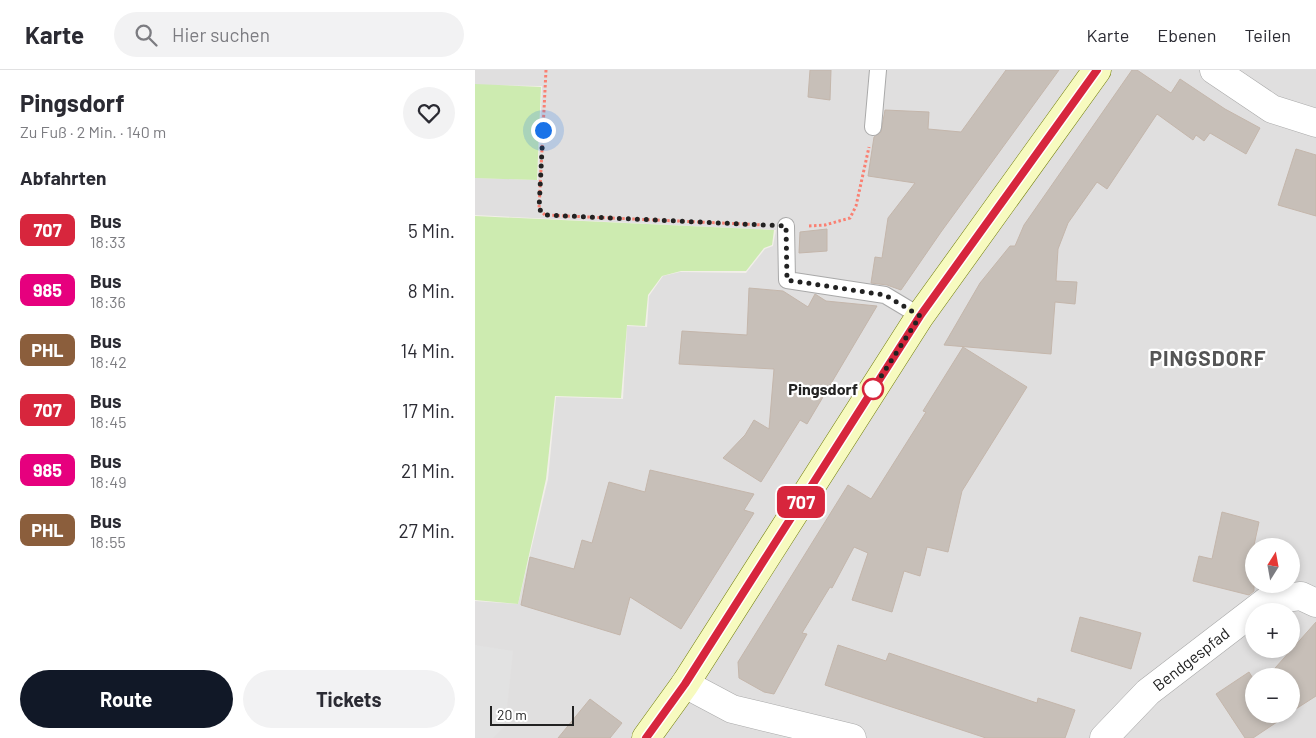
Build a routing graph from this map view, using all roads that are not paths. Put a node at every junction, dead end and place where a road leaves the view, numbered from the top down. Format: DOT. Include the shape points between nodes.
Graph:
graph roads {
  1 [pos="878,70"];
  2 [pos="1097,70"];
  3 [pos="1214,70"];
  4 [pos="1316,123"];
  5 [pos="873,127"];
  6 [pos="786,226"];
  7 [pos="920,316"];
  8 [pos="1316,603"];
  9 [pos="685,684"];
  10 [pos="835,736"];
  11 [pos="646,738"];
  12 [pos="1104,738"];
  1 -- 5 [label="lane"];
  2 -- 7 [label="main road"];
  3 -- 4 [label="street" via="1272,109"];
  6 -- 7 [label="lane" via="787,280 885,295"];
  7 -- 9 [label="main road"];
  8 -- 12 [label="street, Bendgespfad" via="1301,596 1268,600 1148,692"];
  9 -- 10 [label="street" via="732,709"];
  9 -- 11 [label="main road"];
}
